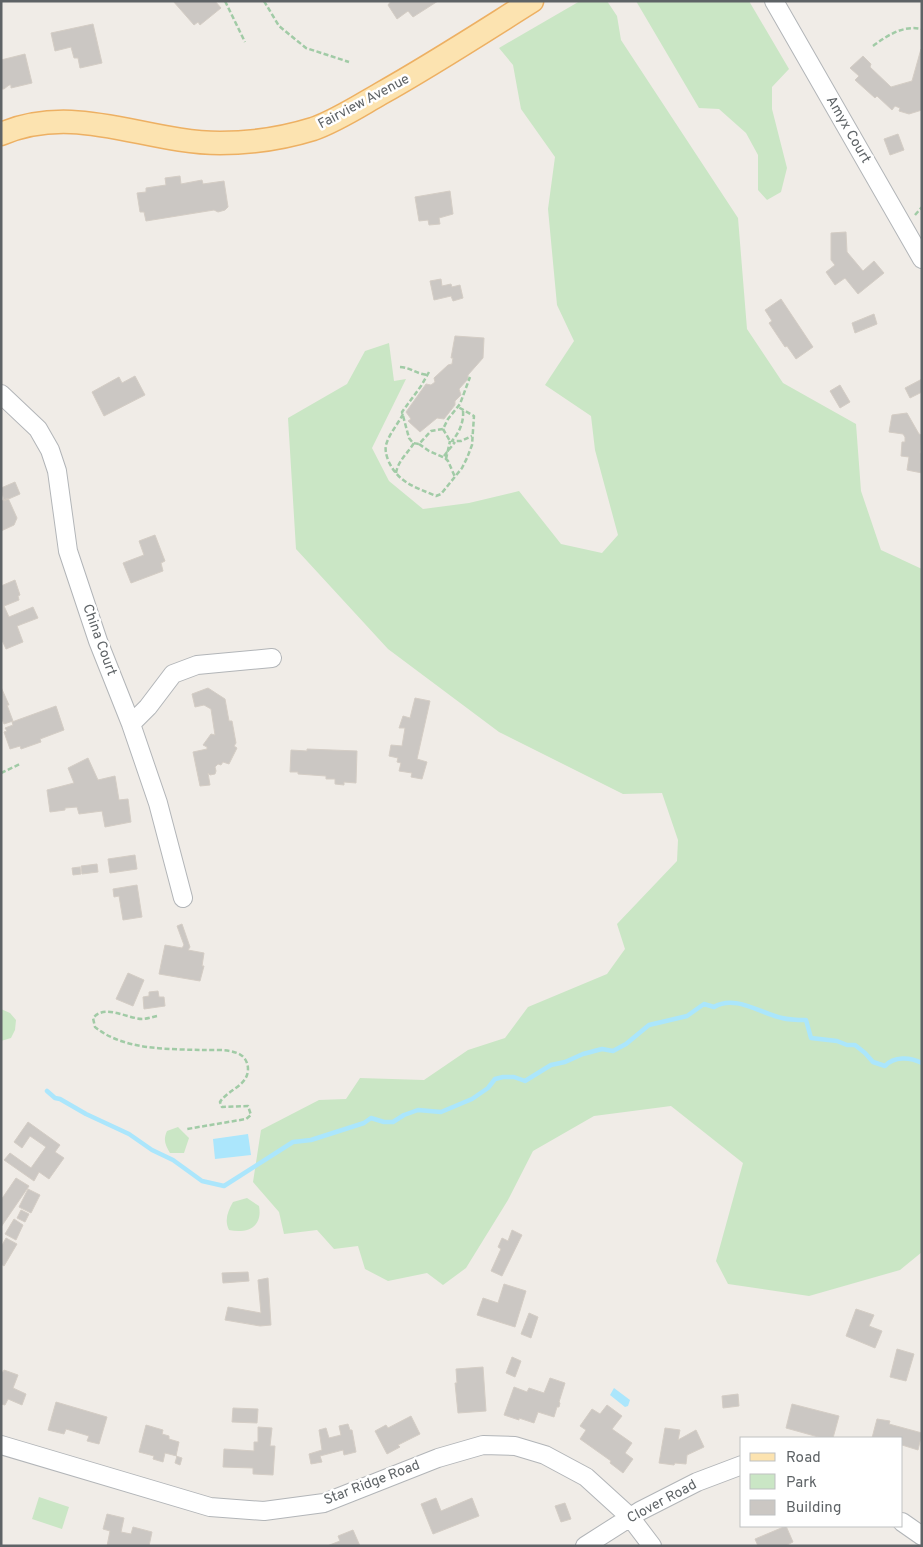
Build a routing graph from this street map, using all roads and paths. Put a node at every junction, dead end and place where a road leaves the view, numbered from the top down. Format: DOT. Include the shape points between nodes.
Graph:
graph roads {
  1 [pos="225,1"];
  2 [pos="264,1"];
  3 [pos="532,1"];
  4 [pos="774,1"];
  5 [pos="922,28"];
  6 [pos="245,42"];
  7 [pos="873,46"];
  8 [pos="348,62"];
  9 [pos="1,134"];
  10 [pos="922,259"];
  11 [pos="400,367"];
  12 [pos="470,377"];
  13 [pos="1,394"];
  14 [pos="458,407"];
  15 [pos="463,410"];
  16 [pos="403,414"];
  17 [pos="443,429"];
  18 [pos="472,435"];
  19 [pos="452,441"];
  20 [pos="414,443"];
  21 [pos="419,444"];
  22 [pos="445,458"];
  23 [pos="396,474"];
  24 [pos="455,477"];
  25 [pos="272,658"];
  26 [pos="131,724"];
  27 [pos="20,764"];
  28 [pos="1,774"];
  29 [pos="183,898"];
  30 [pos="157,1016"];
  31 [pos="187,1129"];
  32 [pos="1,1445"];
  33 [pos="740,1466"];
  34 [pos="630,1517"];
  35 [pos="903,1523"];
  36 [pos="922,1536"];
  37 [pos="585,1546"];
  38 [pos="652,1546"];
  1 -- 6 [label="path"];
  2 -- 8 [label="path" via="279,26 306,48"];
  3 -- 9 [label="main road, Fairview Avenue" via="354,109 315,128 276,139 221,143 180,140 100,124 63,121 33,124"];
  4 -- 10 [label="street, Amyx Court"];
  5 -- 7 [label="path" via="898,30"];
  11 -- 16 [label="path" via="410,367 420,375 428,374"];
  12 -- 14 [label="path"];
  13 -- 26 [label="street, China Court" via="38,429 50,450 57,471 68,551"];
  14 -- 15 [label="path"];
  14 -- 17 [label="path"];
  15 -- 18 [label="path" via="474,416"];
  15 -- 19 [label="path" via="462,423"];
  16 -- 20 [label="path" via="409,438"];
  16 -- 23 [label="path" via="385,450"];
  17 -- 19 [label="path"];
  17 -- 21 [label="path" via="430,431"];
  18 -- 19 [label="path" via="461,441"];
  18 -- 24 [label="path" via="472,446"];
  19 -- 22 [label="path"];
  20 -- 21 [label="path"];
  20 -- 23 [label="path" via="400,460"];
  21 -- 22 [label="path"];
  22 -- 24 [label="path"];
  23 -- 24 [label="path" via="415,488 436,496"];
  25 -- 26 [label="street" via="198,665 173,674"];
  26 -- 29 [label="street, China Court" via="158,803"];
  27 -- 28 [label="path"];
  30 -- 31 [label="path" via="143,1019 107,1011 93,1018 95,1027 103,1033 129,1043 159,1049 238,1053 248,1066 240,1084 220,1102 222,1106 248,1106 251,1115 246,1119"];
  32 -- 34 [label="street, Star Ridge Road" via="210,1506 264,1511 324,1503 438,1458 483,1445 515,1446 545,1455 586,1477"];
  33 -- 34 [label="street, Clover Road" via="697,1482"];
  34 -- 37 [label="street, Clover Road"];
  34 -- 38 [label="street, Star Ridge Road"];
  35 -- 36 [label="street"];
}
